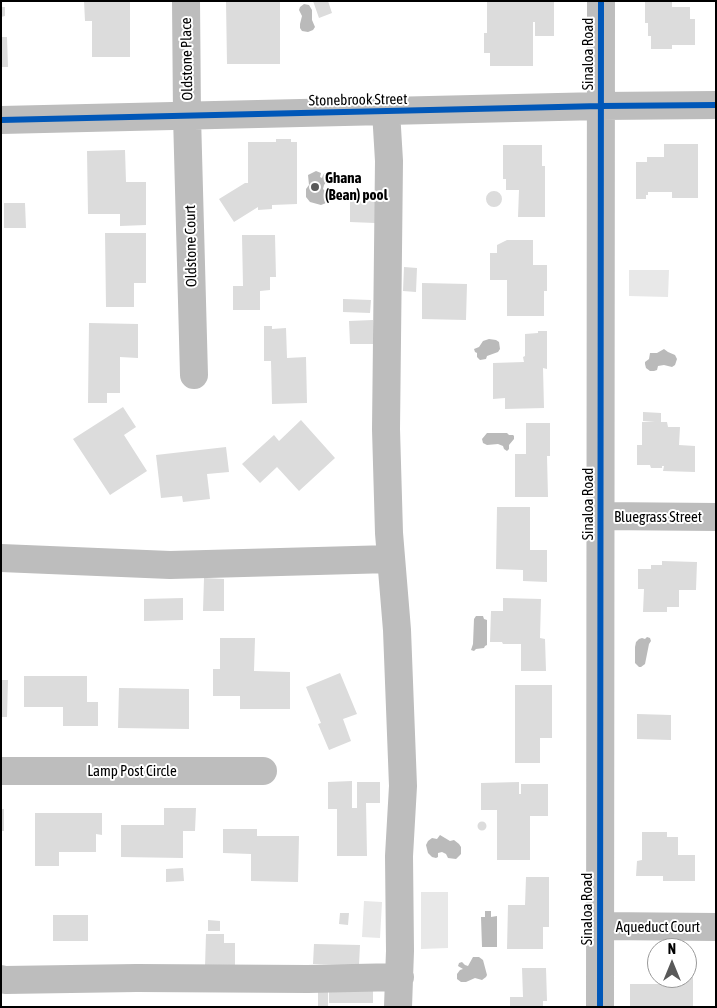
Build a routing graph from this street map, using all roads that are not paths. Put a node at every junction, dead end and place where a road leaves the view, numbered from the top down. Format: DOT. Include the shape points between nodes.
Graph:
graph roads {
  1 [pos="186,1"];
  2 [pos="601,1"];
  3 [pos="716,105"];
  4 [pos="601,106"];
  5 [pos="386,112"];
  6 [pos="188,116"];
  7 [pos="1,120"];
  8 [pos="194,375"];
  9 [pos="600,516"];
  10 [pos="716,517"];
  11 [pos="1,558"];
  12 [pos="391,560"];
  13 [pos="1,771"];
  14 [pos="263,771"];
  15 [pos="600,926"];
  16 [pos="716,927"];
  17 [pos="400,976"];
  18 [pos="1,979"];
  19 [pos="398,1007"];
  20 [pos="600,1007"];
  1 -- 6 [label="street, Oldstone Place"];
  2 -- 4 [label="street, Sinaloa Road"];
  3 -- 4 [label="street, Stonebrook Street"];
  4 -- 5 [label="street, Stonebrook Street"];
  4 -- 9 [label="street, Sinaloa Road"];
  5 -- 6 [label="street, Stonebrook Street"];
  5 -- 12 [label="street" via="389,161 386,429"];
  6 -- 7 [label="street, Stonebrook Street"];
  6 -- 8 [label="street, Oldstone Court"];
  9 -- 10 [label="street, Bluegrass Street"];
  9 -- 15 [label="street, Sinaloa Road"];
  11 -- 12 [label="street" via="170,565"];
  12 -- 17 [label="street" via="403,786 399,856"];
  13 -- 14 [label="street, Lamp Post Circle"];
  15 -- 16 [label="street, Aqueduct Court"];
  15 -- 20 [label="street, Sinaloa Road"];
  17 -- 18 [label="street"];
  17 -- 19 [label="street"];
}
